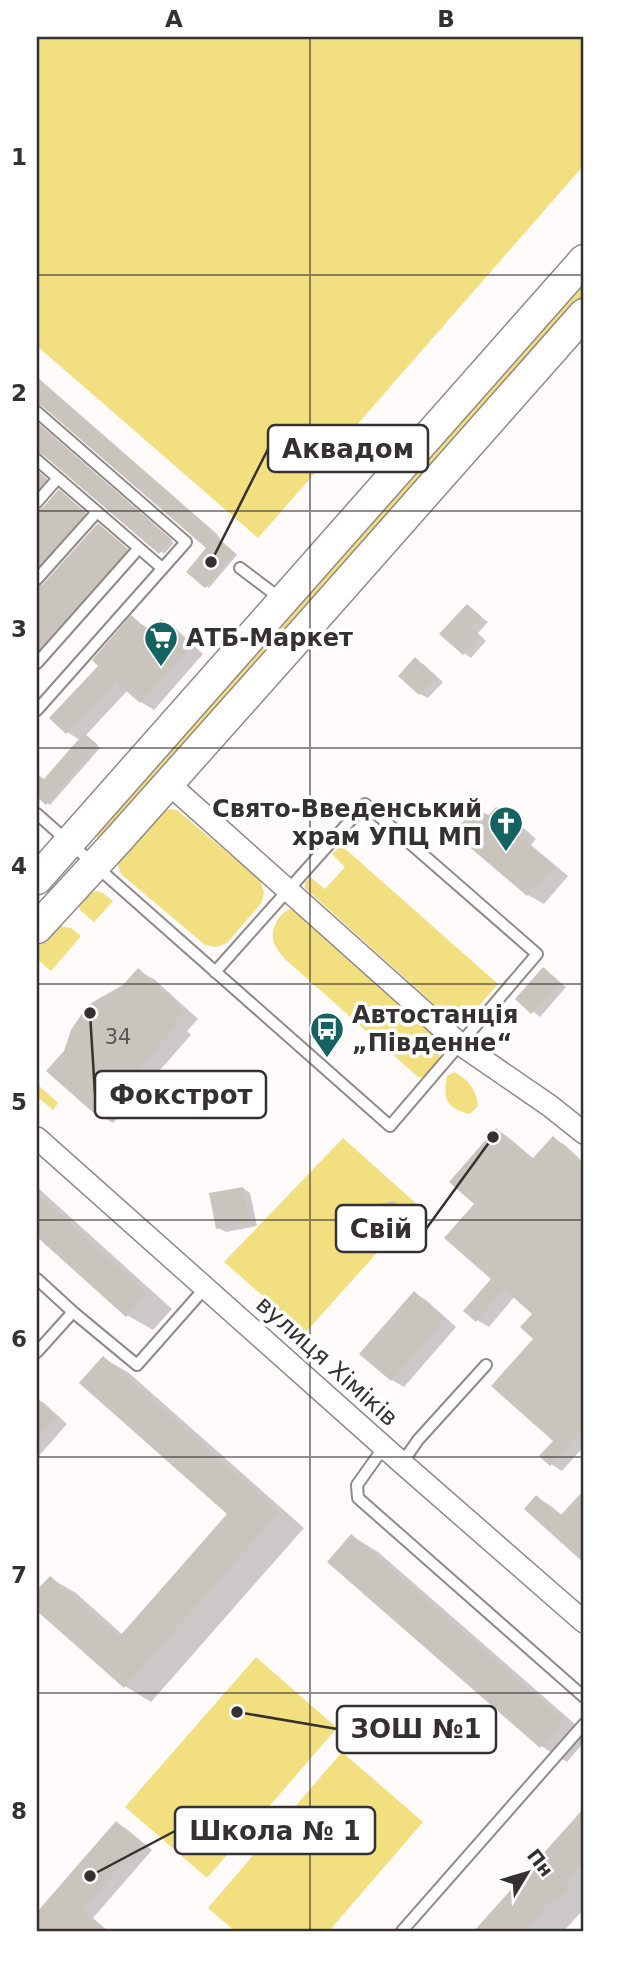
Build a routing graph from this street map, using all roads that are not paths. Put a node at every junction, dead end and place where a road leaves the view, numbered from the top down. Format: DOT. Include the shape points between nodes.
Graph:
graph roads {
  1 [pos="584,260"];
  2 [pos="584,314"];
  3 [pos="37,412"];
  4 [pos="37,460"];
  5 [pos="58,478"];
  6 [pos="37,502"];
  7 [pos="97,512"];
  8 [pos="139,548"];
  9 [pos="162,568"];
  10 [pos="240,568"];
  11 [pos="37,579"];
  12 [pos="283,601"];
  13 [pos="37,663"];
  14 [pos="37,710"];
  15 [pos="168,783"];
  16 [pos="37,814"];
  17 [pos="70,843"];
  18 [pos="94,865"];
  19 [pos="37,879"];
  20 [pos="288,890"];
  21 [pos="37,928"];
  22 [pos="215,972"];
  23 [pos="460,1044"];
  24 [pos="584,1133"];
  25 [pos="37,1138"];
  26 [pos="37,1279"];
  27 [pos="205,1288"];
  28 [pos="73,1312"];
  29 [pos="37,1352"];
  30 [pos="486,1365"];
  31 [pos="384,1447"];
  32 [pos="402,1463"];
  33 [pos="584,1622"];
  34 [pos="584,1696"];
  35 [pos="584,1724"];
  36 [pos="402,1931"];
  1 -- 12 [label="street"];
  2 -- 15 [label="street"];
  3 -- 9 [label="lane" via="186,542"];
  4 -- 5 [label="lane"];
  5 -- 6 [label="lane"];
  5 -- 7 [label="lane"];
  7 -- 8 [label="lane"];
  7 -- 11 [label="lane"];
  8 -- 9 [label="lane"];
  8 -- 13 [label="lane"];
  9 -- 14 [label="lane"];
  10 -- 12 [label="lane"];
  12 -- 17 [label="street"];
  15 -- 18 [label="street"];
  15 -- 20 [label="street"];
  16 -- 17 [label="lane"];
  17 -- 18 [label="lane"];
  17 -- 19 [label="street"];
  18 -- 21 [label="street"];
  18 -- 22 [label="lane"];
  20 -- 22 [label="lane"];
  20 -- 23 [label="street"];
  20 -- 23 [label="lane" via="365,804 537,954"];
  22 -- 23 [label="lane" via="390,1126"];
  23 -- 24 [label="street"];
  25 -- 27 [label="street, вулиця Хіміків"];
  26 -- 28 [label="lane"];
  27 -- 28 [label="lane" via="137,1365"];
  27 -- 31 [label="street, вулиця Хіміків"];
  28 -- 29 [label="lane"];
  30 -- 32 [label="lane"];
  31 -- 32 [label="street, вулиця Хіміків"];
  31 -- 34 [label="lane" via="357,1485 358,1498"];
  32 -- 33 [label="street, вулиця Хіміків"];
  35 -- 36 [label="lane"];
}
